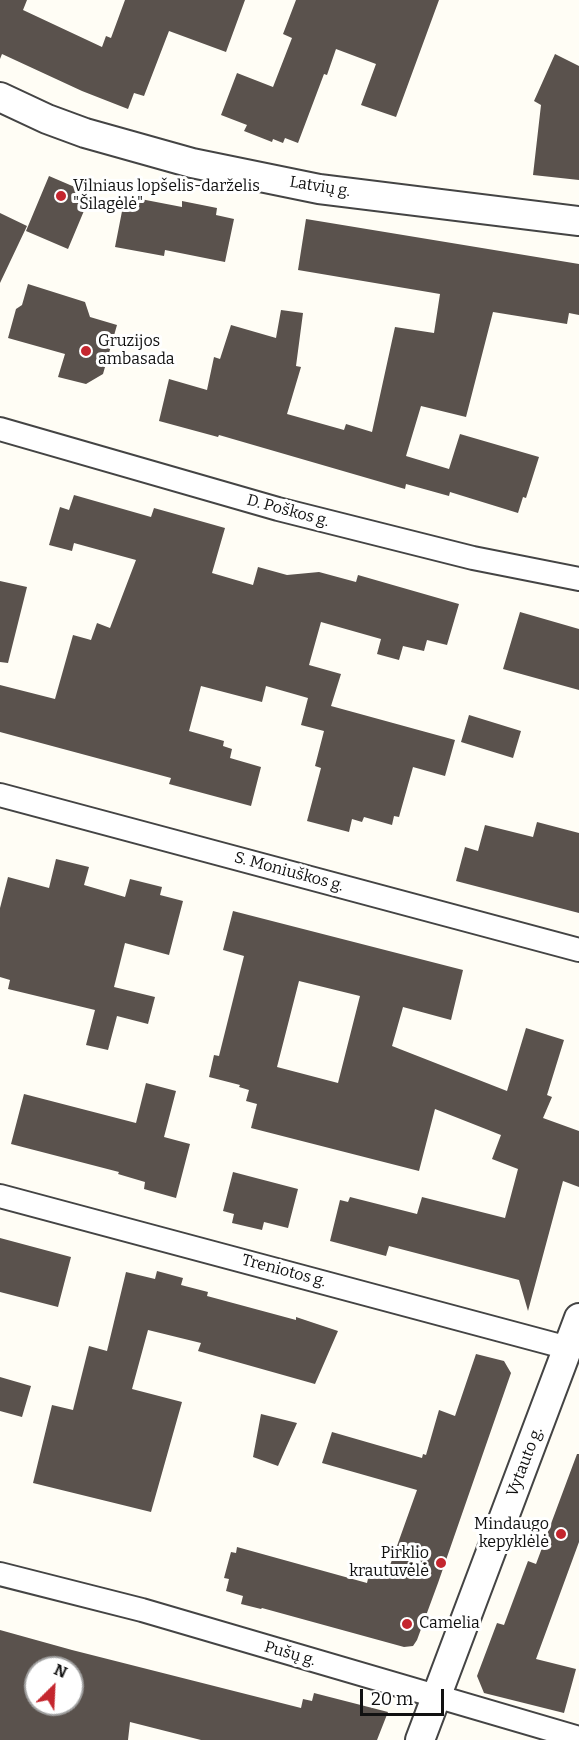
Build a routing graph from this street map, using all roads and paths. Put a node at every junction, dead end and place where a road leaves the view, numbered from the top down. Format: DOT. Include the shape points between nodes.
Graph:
graph roads {
  1 [pos="0,97"];
  2 [pos="579,221"];
  3 [pos="0,429"];
  4 [pos="579,579"];
  5 [pos="0,795"];
  6 [pos="579,950"];
  7 [pos="0,1196"];
  8 [pos="579,1318"];
  9 [pos="568,1348"];
  10 [pos="0,1574"];
  11 [pos="436,1697"];
  12 [pos="579,1737"];
  13 [pos="420,1740"];
  1 -- 2 [label="street, Latvių g." via="85,133 203,165 319,189"];
  3 -- 4 [label="street, D. Poškos g." via="279,509 473,558"];
  5 -- 6 [label="street, S. Moniuškos g."];
  7 -- 9 [label="street, Treniotos g."];
  8 -- 9 [label="street, Vytauto g."];
  9 -- 11 [label="street, Vytauto g."];
  10 -- 11 [label="street, Pušų g." via="142,1610"];
  11 -- 12 [label="street, Pušų g."];
  11 -- 13 [label="street, Vytauto g."];
}
